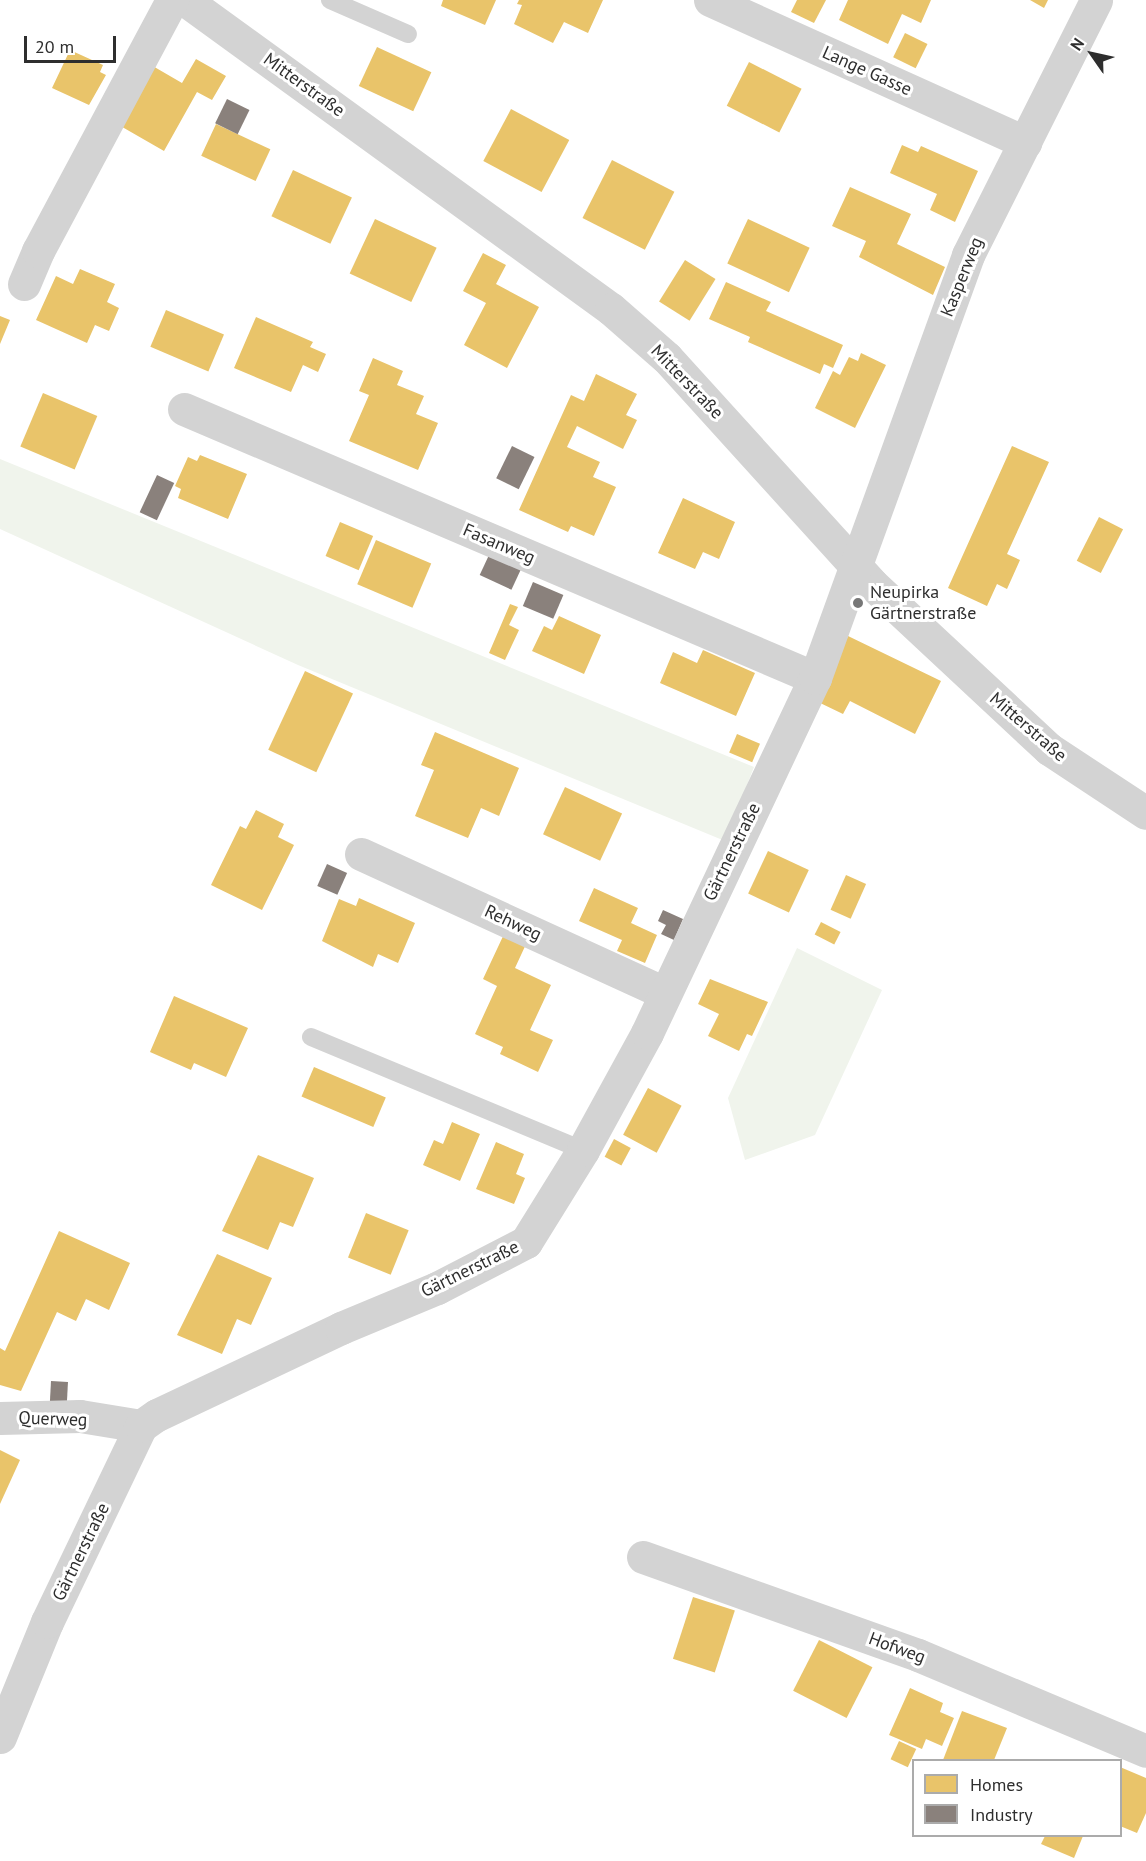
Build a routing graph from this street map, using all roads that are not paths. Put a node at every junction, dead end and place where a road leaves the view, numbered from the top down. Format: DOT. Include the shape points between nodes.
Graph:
graph roads {
  1 [pos="172,0"];
  2 [pos="185,0"];
  3 [pos="330,0"];
  4 [pos="710,0"];
  5 [pos="1096,0"];
  6 [pos="408,34"];
  7 [pos="1025,142"];
  8 [pos="24,284"];
  9 [pos="184,409"];
  10 [pos="856,567"];
  11 [pos="815,678"];
  12 [pos="1146,813"];
  13 [pos="361,854"];
  14 [pos="664,993"];
  15 [pos="311,1037"];
  16 [pos="583,1150"];
  17 [pos="0,1418"];
  18 [pos="141,1426"];
  19 [pos="643,1557"];
  20 [pos="0,1737"];
  21 [pos="1146,1751"];
  1 -- 8 [label="street"];
  2 -- 10 [label="street, Mitterstraße" via="611,309 667,358"];
  3 -- 6 [label="lane"];
  4 -- 7 [label="street, Lange Gasse"];
  5 -- 7 [label="street, Kasperweg"];
  7 -- 10 [label="street, Kasperweg" via="968,255"];
  9 -- 11 [label="street, Fasanweg"];
  10 -- 11 [label="street, Gärtnerstraße"];
  10 -- 12 [label="street, Mitterstraße" via="1049,749"];
  11 -- 14 [label="street, Gärtnerstraße"];
  13 -- 14 [label="street, Rehweg"];
  14 -- 16 [label="street, Gärtnerstraße"];
  15 -- 16 [label="lane"];
  16 -- 18 [label="street, Gärtnerstraße" via="526,1242"];
  17 -- 18 [label="street, Querweg" via="80,1416"];
  18 -- 20 [label="street, Gärtnerstraße" via="47,1622"];
  19 -- 21 [label="street, Hofweg" via="918,1655"];
}
